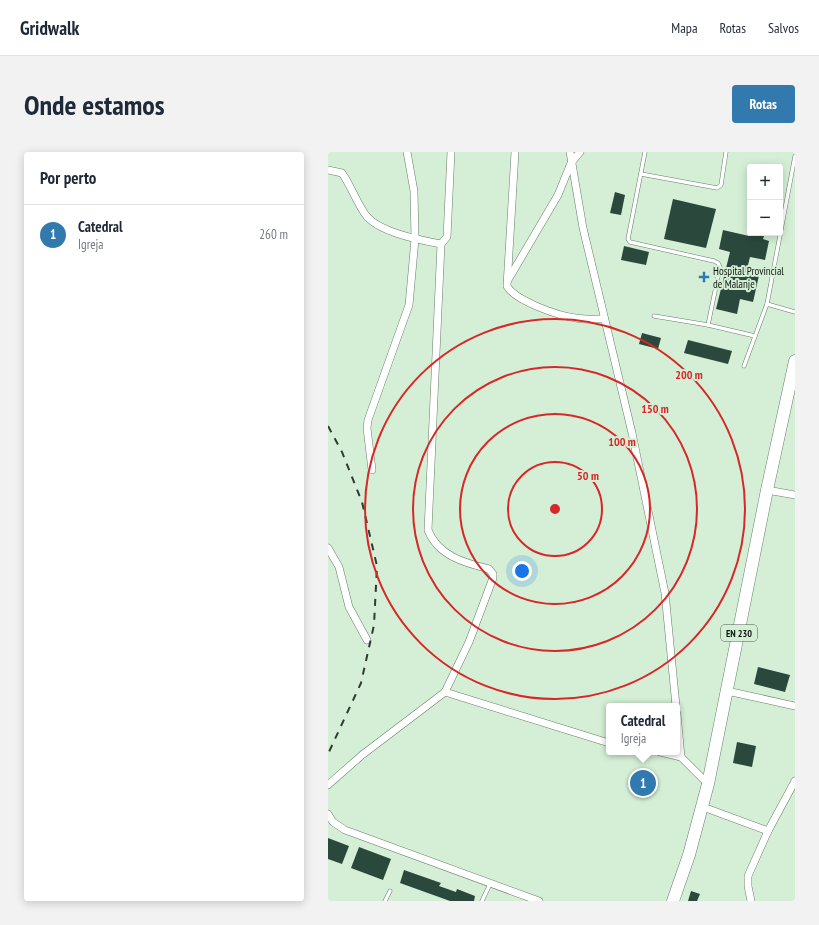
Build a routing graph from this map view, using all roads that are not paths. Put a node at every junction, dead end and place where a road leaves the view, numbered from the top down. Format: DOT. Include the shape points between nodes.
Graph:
graph roads {
  1 [pos="407,152"];
  2 [pos="451,152"];
  3 [pos="515,152"];
  4 [pos="570,152"];
  5 [pos="580,152"];
  6 [pos="645,152"];
  7 [pos="726,152"];
  8 [pos="795,156"];
  9 [pos="571,163"];
  10 [pos="328,170"];
  11 [pos="640,174"];
  12 [pos="414,239"];
  13 [pos="441,244"];
  14 [pos="508,281"];
  15 [pos="767,304"];
  16 [pos="795,312"];
  17 [pos="654,316"];
  18 [pos="604,319"];
  19 [pos="708,325"];
  20 [pos="755,336"];
  21 [pos="795,361"];
  22 [pos="744,366"];
  23 [pos="372,470"];
  24 [pos="767,490"];
  25 [pos="795,495"];
  26 [pos="328,548"];
  27 [pos="367,640"];
  28 [pos="727,691"];
  29 [pos="445,692"];
  30 [pos="676,703"];
  31 [pos="795,706"];
  32 [pos="606,742"];
  33 [pos="680,746"];
  34 [pos="673,755"];
  35 [pos="681,757"];
  36 [pos="795,781"];
  37 [pos="708,784"];
  38 [pos="328,785"];
  39 [pos="703,807"];
  40 [pos="328,814"];
  41 [pos="768,831"];
  42 [pos="490,884"];
  43 [pos="390,891"];
  44 [pos="385,901"];
  45 [pos="482,901"];
  46 [pos="539,901"];
  47 [pos="673,901"];
  48 [pos="751,901"];
  1 -- 12 [label="street" via="414,191"];
  2 -- 13 [label="street" via="447,237"];
  3 -- 14 [label="street"];
  4 -- 9 [label="street"];
  5 -- 9 [label="street"];
  6 -- 11 [label="lane"];
  7 -- 11 [label="lane" via="721,185 717,188"];
  8 -- 15 [label="lane"];
  9 -- 14 [label="street" via="558,195"];
  9 -- 18 [label="street" via="582,228"];
  10 -- 12 [label="street" via="342,173 366,215 375,224"];
  11 -- 19 [label="lane" via="628,239 630,242 718,263 720,267"];
  12 -- 13 [label="street"];
  12 -- 23 [label="street" via="409,304 368,420"];
  13 -- 29 [label="street" via="428,530 454,559 489,569 493,574 469,642"];
  14 -- 18 [label="street" via="510,292 531,304 574,318"];
  15 -- 16 [label="lane"];
  15 -- 20 [label="lane"];
  17 -- 19 [label="lane"];
  18 -- 30 [label="street" via="632,433 665,592"];
  19 -- 20 [label="lane"];
  20 -- 22 [label="lane"];
  21 -- 24 [label="main road, EN 230"];
  24 -- 25 [label="street"];
  24 -- 28 [label="main road, EN 230"];
  26 -- 27 [label="street" via="339,567 349,607"];
  28 -- 31 [label="street"];
  28 -- 37 [label="main road, EN 230"];
  29 -- 32 [label="street"];
  29 -- 38 [label="street" via="362,755"];
  33 -- 35 [label="street"];
  34 -- 35 [label="street"];
  35 -- 37 [label="street"];
  36 -- 41 [label="street"];
  37 -- 39 [label="main road, EN 230"];
  39 -- 41 [label="street"];
  39 -- 47 [label="main road, EN 230"];
  40 -- 42 [label="street" via="333,822 345,830"];
  41 -- 48 [label="street" via="748,876"];
  42 -- 45 [label="lane"];
  42 -- 46 [label="street"];
  43 -- 44 [label="lane"];
}
